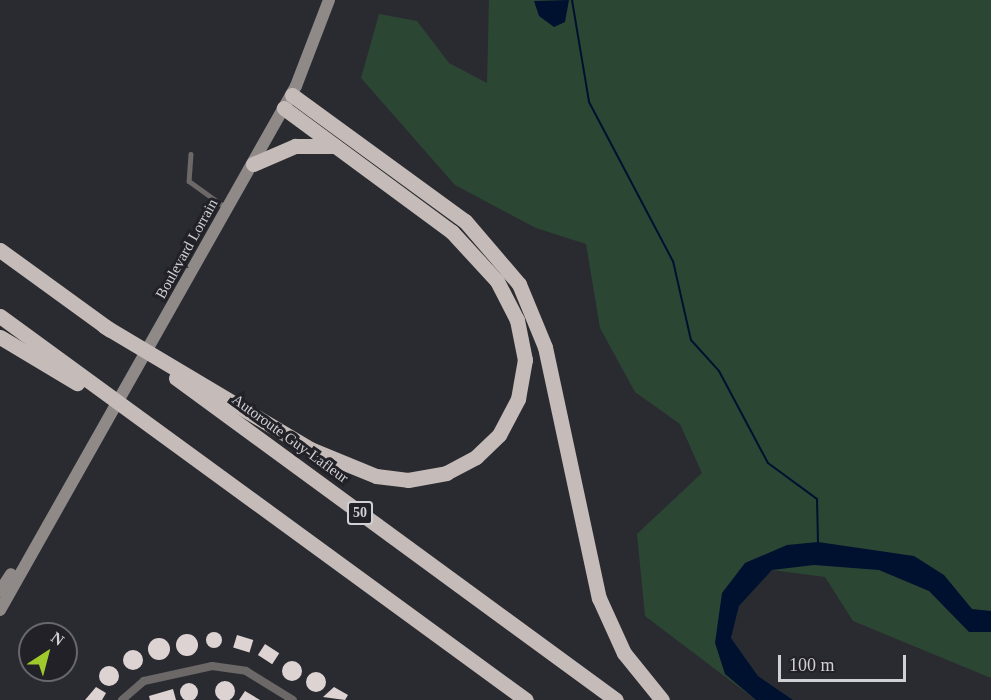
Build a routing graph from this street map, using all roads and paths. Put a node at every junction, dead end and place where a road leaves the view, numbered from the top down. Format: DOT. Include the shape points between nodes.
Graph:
graph roads {
  1 [pos="329,0"];
  2 [pos="292,95"];
  3 [pos="284,108"];
  4 [pos="335,146"];
  5 [pos="191,154"];
  6 [pos="252,164"];
  7 [pos="227,208"];
  8 [pos="0,250"];
  9 [pos="0,316"];
  10 [pos="104,326"];
  11 [pos="0,338"];
  12 [pos="147,423"];
  13 [pos="56,505"];
  14 [pos="0,591"];
  15 [pos="0,610"];
  16 [pos="122,700"];
  17 [pos="293,700"];
  18 [pos="526,700"];
  19 [pos="616,700"];
  20 [pos="662,700"];
  1 -- 2 [label="main road, Boulevard Lorrain"];
  2 -- 3 [label="main road, Boulevard Lorrain"];
  2 -- 20 [label="highway" via="461,218 519,284 545,347 599,598 624,652"];
  3 -- 4 [label="highway"];
  3 -- 6 [label="main road, Boulevard Lorrain"];
  4 -- 6 [label="highway" via="295,146"];
  4 -- 10 [label="highway" via="466,244 514,312 524,352 520,392 504,428 476,457 417,479 359,471 286,435"];
  5 -- 7 [label="lane" via="189,181"];
  6 -- 7 [label="main road, Boulevard Lorrain"];
  7 -- 13 [label="main road, Boulevard Lorrain"];
  8 -- 10 [label="highway, Autoroute Guy-Lafleur / 50"];
  9 -- 12 [label="highway"];
  10 -- 19 [label="highway, Autoroute Guy-Lafleur / 50"];
  11 -- 12 [label="highway"];
  12 -- 18 [label="highway"];
  13 -- 14 [label="main road, Boulevard Lorrain"];
  13 -- 15 [label="main road, Boulevard Lorrain"];
  16 -- 17 [label="street" via="144,681 212,666 246,672"];
}
